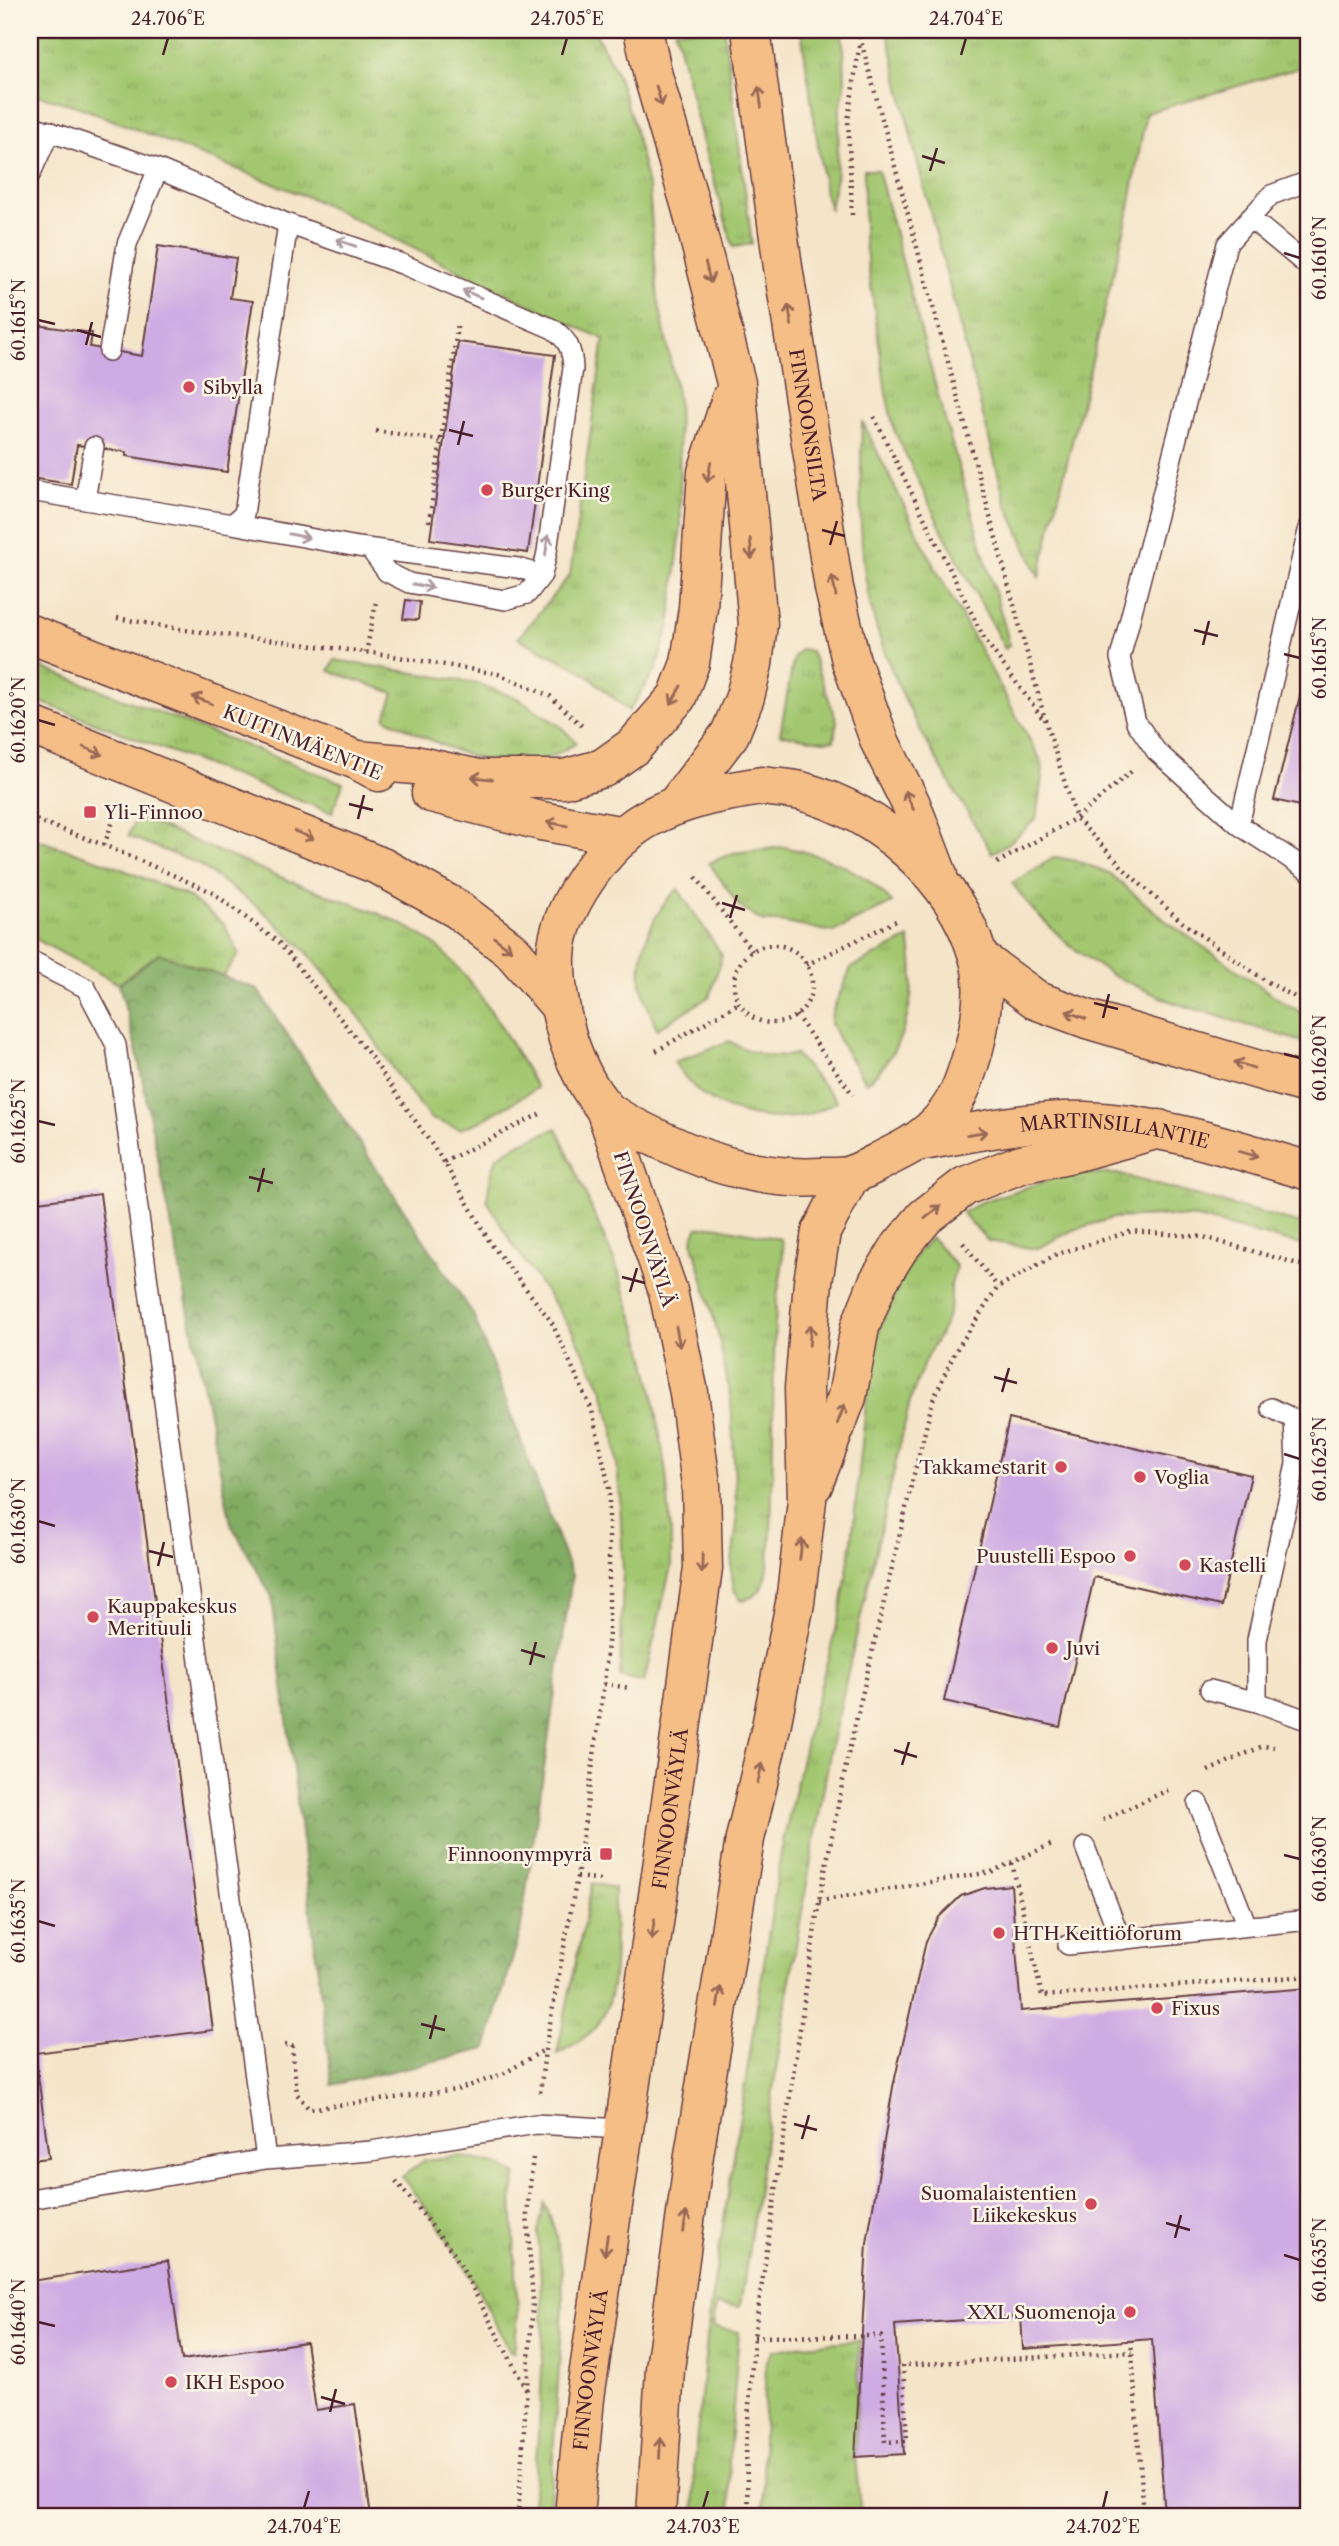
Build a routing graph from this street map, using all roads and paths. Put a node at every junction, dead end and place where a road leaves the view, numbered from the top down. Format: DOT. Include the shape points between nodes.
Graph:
graph roads {
  1 [pos="643,30"];
  2 [pos="751,30"];
  3 [pos="858,30"];
  4 [pos="860,40"];
  5 [pos="30,125"];
  6 [pos="50,131"];
  7 [pos="158,169"];
  8 [pos="30,175"];
  9 [pos="1309,181"];
  10 [pos="852,215"];
  11 [pos="1250,218"];
  12 [pos="288,223"];
  13 [pos="1309,267"];
  14 [pos="462,290"];
  15 [pos="108,351"];
  16 [pos="736,383"];
  17 [pos="874,417"];
  18 [pos="376,431"];
  19 [pos="442,441"];
  20 [pos="94,447"];
  21 [pos="30,491"];
  22 [pos="85,500"];
  23 [pos="232,524"];
  24 [pos="1309,527"];
  25 [pos="381,556"];
  26 [pos="542,575"];
  27 [pos="112,617"];
  28 [pos="30,634"];
  29 [pos="366,653"];
  30 [pos="1046,723"];
  31 [pos="30,725"];
  32 [pos="587,730"];
  33 [pos="1156,751"];
  34 [pos="357,760"];
  35 [pos="677,805"];
  36 [pos="30,818"];
  37 [pos="1076,818"];
  38 [pos="113,821"];
  39 [pos="41,822"];
  40 [pos="1239,825"];
  41 [pos="30,829"];
  42 [pos="624,835"];
  43 [pos="104,845"];
  44 [pos="997,863"];
  45 [pos="1309,871"];
  46 [pos="696,877"];
  47 [pos="942,886"];
  48 [pos="895,921"];
  49 [pos="752,951"];
  50 [pos="979,958"];
  51 [pos="30,960"];
  52 [pos="806,964"];
  53 [pos="739,1003"];
  54 [pos="558,1004"];
  55 [pos="1309,1005"];
  56 [pos="796,1015"];
  57 [pos="656,1051"];
  58 [pos="1309,1085"];
  59 [pos="853,1095"];
  60 [pos="605,1109"];
  61 [pos="544,1112"];
  62 [pos="1159,1129"];
  63 [pos="917,1142"];
  64 [pos="444,1162"];
  65 [pos="1309,1171"];
  66 [pos="850,1176"];
  67 [pos="958,1236"];
  68 [pos="1309,1267"];
  69 [pos="999,1287"];
  70 [pos="1271,1408"];
  71 [pos="807,1500"];
  72 [pos="604,1684"];
  73 [pos="630,1688"];
  74 [pos="1210,1690"];
  75 [pos="1257,1702"];
  76 [pos="1309,1721"];
  77 [pos="1198,1803"];
  78 [pos="1085,1847"];
  79 [pos="577,1877"];
  80 [pos="603,1880"];
  81 [pos="1309,1920"];
  82 [pos="1247,1926"];
  83 [pos="1121,1940"];
  84 [pos="1068,1945"];
  85 [pos="250,2038"];
  86 [pos="545,2050"];
  87 [pos="536,2124"];
  88 [pos="622,2129"];
  89 [pos="371,2151"];
  90 [pos="266,2159"];
  91 [pos="30,2199"];
  92 [pos="754,2337"];
  93 [pos="1130,2340"];
  94 [pos="1132,2352"];
  95 [pos="527,2391"];
  96 [pos="519,2516"];
  97 [pos="574,2516"];
  98 [pos="656,2516"];
  99 [pos="748,2516"];
  100 [pos="1144,2516"];
  1 -- 16 [label="main road, one-way"];
  47 -- 2 [label="main road, FINNOONSILTA, one-way" via="911,804 880,743 851,661 834,588"];
  3 -- 4 [label="path"];
  4 -- 10 [label="path" via="848,120"];
  4 -- 30 [label="path"];
  5 -- 6 [label="lane"];
  6 -- 7 [label="lane"];
  6 -- 8 [label="lane"];
  7 -- 12 [label="lane"];
  7 -- 15 [label="lane" via="127,244"];
  9 -- 11 [label="lane" via="1271,195"];
  11 -- 13 [label="lane"];
  11 -- 33 [label="lane" via="1227,244 1120,658 1136,722"];
  14 -- 12 [label="lane, one-way"];
  12 -- 23 [label="lane" via="244,514"];
  14 -- 19 [label="path"];
  26 -- 14 [label="lane, one-way" via="572,352 566,338 553,329"];
  16 -- 34 [label="main road, one-way" via="707,472 690,663 677,697 634,746 603,768 564,779 480,779 415,765"];
  16 -- 35 [label="main road, one-way" via="758,624 753,664 730,734"];
  17 -- 30 [label="path" via="985,640"];
  18 -- 19 [label="path"];
  19 -- 25 [label="path" via="425,543 392,538"];
  20 -- 22 [label="lane"];
  21 -- 22 [label="lane"];
  22 -- 23 [label="lane"];
  23 -- 25 [label="lane, one-way"];
  24 -- 40 [label="lane"];
  25 -- 26 [label="lane" via="517,568"];
  25 -- 26 [label="lane, one-way" via="409,583 505,600 527,594"];
  25 -- 29 [label="path"];
  27 -- 29 [label="path"];
  34 -- 28 [label="main road, KUITINMÄENTIE, one-way"];
  29 -- 32 [label="path" via="498,674 550,696"];
  30 -- 37 [label="path"];
  31 -- 54 [label="main road, one-way" via="382,867 457,909 512,951"];
  33 -- 37 [label="path"];
  33 -- 40 [label="lane"];
  42 -- 34 [label="main road, KUITINMÄENTIE, one-way" via="541,821 411,788"];
  35 -- 42 [label="main road"];
  35 -- 47 [label="main road" via="762,786 798,790 841,805 890,833"];
  36 -- 39 [label="path"];
  37 -- 44 [label="path"];
  37 -- 55 [label="path" via="1182,922"];
  38 -- 43 [label="path"];
  39 -- 41 [label="path"];
  39 -- 43 [label="path"];
  40 -- 45 [label="lane"];
  42 -- 54 [label="main road" via="600,858 566,919 556,953"];
  43 -- 64 [label="path" via="212,892 279,943 369,1054"];
  46 -- 49 [label="path"];
  47 -- 50 [label="main road"];
  48 -- 52 [label="path"];
  49 -- 52 [label="path" via="776,945 799,954"];
  49 -- 53 [label="path" via="735,974"];
  58 -- 50 [label="main road, one-way" via="1038,1001"];
  50 -- 63 [label="main road" via="983,998 964,1083 947,1116"];
  51 -- 85 [label="lane" via="86,988 116,1045"];
  52 -- 56 [label="path" via="812,987"];
  53 -- 56 [label="path" via="765,1022"];
  53 -- 57 [label="path"];
  54 -- 60 [label="main road" via="579,1070"];
  56 -- 59 [label="path"];
  60 -- 66 [label="main road" via="696,1157 746,1172 793,1179"];
  60 -- 88 [label="main road, FINNOONVÄYLÄ, one-way" via="668,1291 689,1392 701,1485 702,1541 665,1848"];
  61 -- 64 [label="path"];
  63 -- 62 [label="main road, MARTINSILLANTIE, one-way" via="1036,1123 1087,1121"];
  62 -- 65 [label="main road, MARTINSILLANTIE, one-way"];
  71 -- 62 [label="main road, one-way" via="847,1397 860,1327 878,1282 925,1217 965,1186 1021,1164"];
  63 -- 66 [label="main road"];
  64 -- 72 [label="path" via="491,1244 551,1321 592,1410 609,1487 609,1633"];
  71 -- 66 [label="main road, one-way" via="804,1388 813,1282 821,1232"];
  67 -- 69 [label="path"];
  68 -- 69 [label="path" via="1203,1237 1132,1231 1056,1254"];
  69 -- 92 [label="path" via="955,1352 933,1401 848,1755 819,1901"];
  70 -- 75 [label="lane" via="1294,1419 1296,1464 1257,1640"];
  98 -- 71 [label="main road, one-way" via="665,2369 694,2155 744,1839 795,1603"];
  72 -- 73 [label="path"];
  72 -- 79 [label="path"];
  74 -- 75 [label="lane"];
  75 -- 76 [label="lane"];
  77 -- 82 [label="lane"];
  78 -- 83 [label="lane"];
  79 -- 80 [label="path"];
  79 -- 86 [label="path"];
  81 -- 82 [label="lane"];
  82 -- 83 [label="lane"];
  83 -- 84 [label="lane"];
  85 -- 86 [label="path" via="292,2046 297,2094 309,2109 457,2090 503,2074"];
  85 -- 90 [label="lane"];
  86 -- 87 [label="path"];
  87 -- 88 [label="lane"];
  87 -- 89 [label="lane"];
  87 -- 95 [label="path" via="527,2215 533,2301"];
  88 -- 97 [label="main road, FINNOONVÄYLÄ, one-way" via="584,2398"];
  89 -- 90 [label="lane"];
  89 -- 95 [label="path" via="455,2255"];
  90 -- 91 [label="lane"];
  92 -- 94 [label="path" via="881,2336 885,2442 907,2441 903,2365"];
  92 -- 99 [label="path" via="746,2446"];
  93 -- 94 [label="path"];
  94 -- 100 [label="path"];
  95 -- 96 [label="path"];
}
